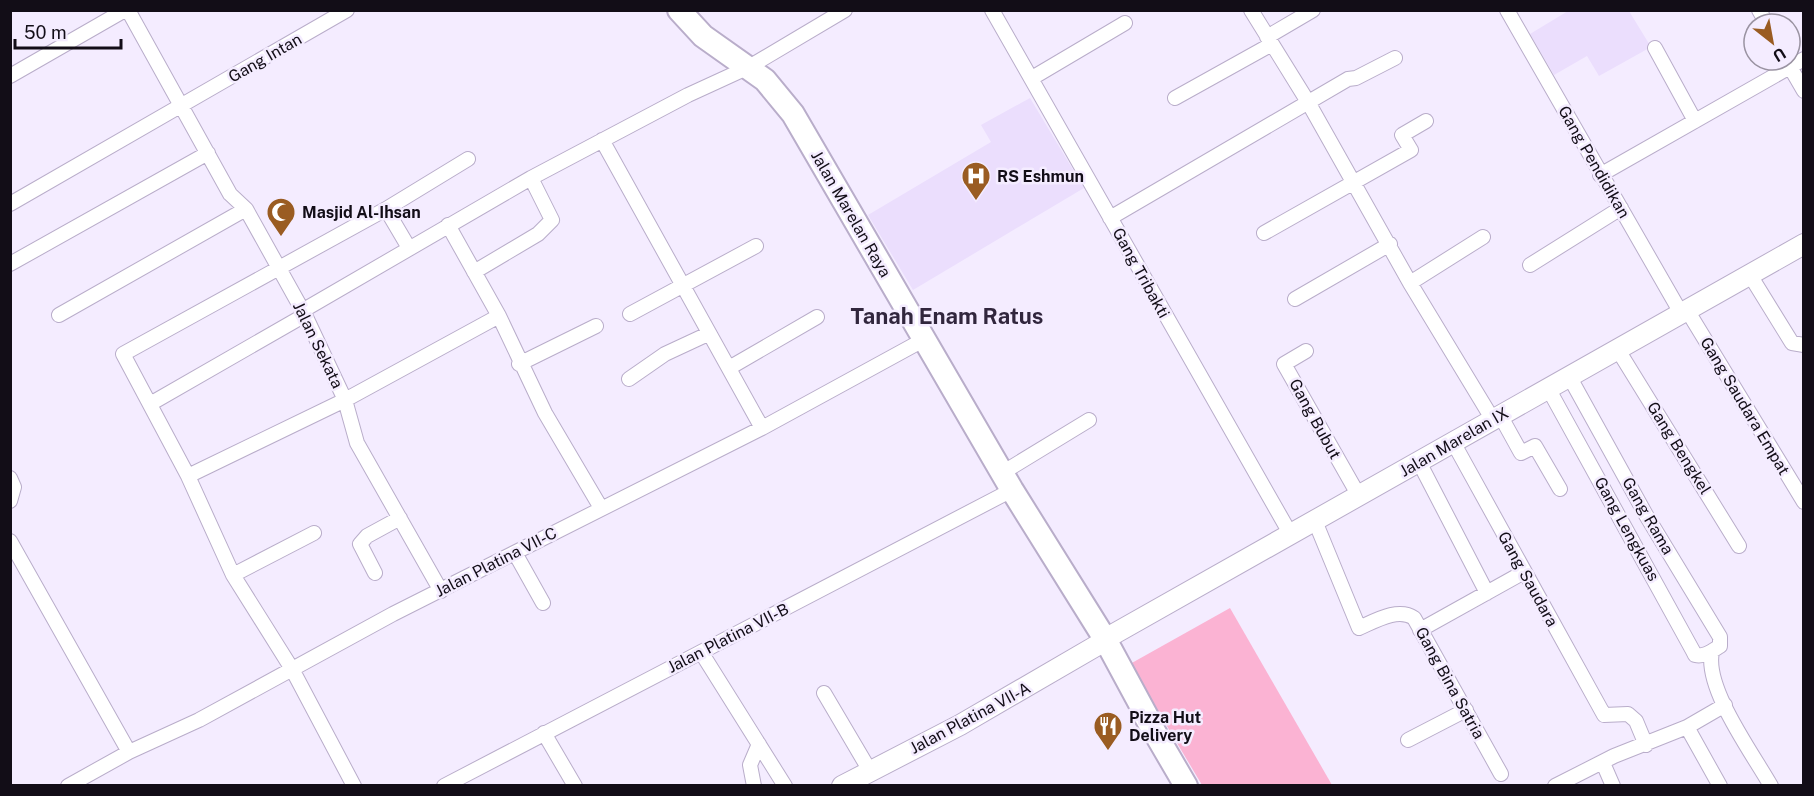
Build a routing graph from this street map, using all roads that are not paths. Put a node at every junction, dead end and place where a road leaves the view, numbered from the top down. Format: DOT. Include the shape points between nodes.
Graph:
graph roads {
  1 [pos="127,10"];
  2 [pos="347,10"];
  3 [pos="679,10"];
  4 [pos="845,10"];
  5 [pos="992,10"];
  6 [pos="1251,10"];
  7 [pos="1313,10"];
  8 [pos="1507,10"];
  9 [pos="1125,23"];
  10 [pos="1269,41"];
  11 [pos="1655,48"];
  12 [pos="1395,58"];
  13 [pos="749,67"];
  14 [pos="1774,72"];
  15 [pos="1793,72"];
  16 [pos="10,76"];
  17 [pos="1032,78"];
  18 [pos="1803,91"];
  19 [pos="1175,98"];
  20 [pos="1308,102"];
  21 [pos="182,106"];
  22 [pos="1426,121"];
  23 [pos="1695,121"];
  24 [pos="602,140"];
  25 [pos="208,153"];
  26 [pos="468,159"];
  27 [pos="1600,175"];
  28 [pos="531,178"];
  29 [pos="1353,181"];
  30 [pos="10,204"];
  31 [pos="1621,208"];
  32 [pos="246,209"];
  33 [pos="386,209"];
  34 [pos="1110,218"];
  35 [pos="448,225"];
  36 [pos="1264,233"];
  37 [pos="1483,237"];
  38 [pos="1390,244"];
  39 [pos="1803,244"];
  40 [pos="756,246"];
  41 [pos="409,248"];
  42 [pos="10,264"];
  43 [pos="1530,265"];
  44 [pos="279,268"];
  45 [pos="474,272"];
  46 [pos="1750,275"];
  47 [pos="1410,283"];
  48 [pos="683,286"];
  49 [pos="1295,299"];
  50 [pos="1684,311"];
  51 [pos="303,313"];
  52 [pos="630,314"];
  53 [pos="59,315"];
  54 [pos="499,316"];
  55 [pos="817,316"];
  56 [pos="596,326"];
  57 [pos="708,334"];
  58 [pos="925,339"];
  59 [pos="1803,345"];
  60 [pos="1618,350"];
  61 [pos="1306,351"];
  62 [pos="519,364"];
  63 [pos="729,368"];
  64 [pos="1569,376"];
  65 [pos="629,379"];
  66 [pos="1548,388"];
  67 [pos="345,400"];
  68 [pos="150,404"];
  69 [pos="1496,417"];
  70 [pos="1089,420"];
  71 [pos="762,428"];
  72 [pos="1453,442"];
  73 [pos="1419,462"];
  74 [pos="188,476"];
  75 [pos="10,478"];
  76 [pos="1007,481"];
  77 [pos="1560,489"];
  78 [pos="1359,496"];
  79 [pos="10,501"];
  80 [pos="1803,502"];
  81 [pos="601,508"];
  82 [pos="400,518"];
  83 [pos="1315,521"];
  84 [pos="314,533"];
  85 [pos="1291,535"];
  86 [pos="10,541"];
  87 [pos="1740,546"];
  88 [pos="515,553"];
  89 [pos="1524,572"];
  90 [pos="375,573"];
  91 [pos="233,574"];
  92 [pos="441,591"];
  93 [pos="1487,593"];
  94 [pos="543,603"];
  95 [pos="1420,630"];
  96 [pos="1100,643"];
  97 [pos="701,652"];
  98 [pos="1712,652"];
  99 [pos="292,669"];
  100 [pos="825,693"];
  101 [pos="1725,705"];
  102 [pos="1466,710"];
  103 [pos="1687,727"];
  104 [pos="544,733"];
  105 [pos="1408,740"];
  106 [pos="759,744"];
  107 [pos="1646,745"];
  108 [pos="129,753"];
  109 [pos="1602,763"];
  110 [pos="870,771"];
  111 [pos="1501,774"];
  112 [pos="68,786"];
  113 [pos="354,786"];
  114 [pos="444,786"];
  115 [pos="575,786"];
  116 [pos="754,786"];
  117 [pos="785,786"];
  118 [pos="842,786"];
  119 [pos="1186,786"];
  120 [pos="1555,786"];
  121 [pos="1613,786"];
  122 [pos="1720,786"];
  123 [pos="1771,786"];
  1 -- 16 [label="street"];
  1 -- 21 [label="street, Jalan Sekata"];
  2 -- 21 [label="street, Gang Intan"];
  3 -- 13 [label="main road, Jalan Marelan Raya" via="703,36"];
  4 -- 13 [label="street"];
  5 -- 17 [label="street, Gang Tribakti"];
  6 -- 10 [label="street"];
  7 -- 10 [label="street"];
  8 -- 27 [label="street, Gang Pendidikan"];
  9 -- 17 [label="street"];
  10 -- 19 [label="street"];
  10 -- 20 [label="street"];
  11 -- 23 [label="street"];
  12 -- 20 [label="street"];
  13 -- 24 [label="street"];
  13 -- 58 [label="main road, Jalan Marelan Raya" via="793,114"];
  14 -- 23 [label="street"];
  15 -- 18 [label="street"];
  17 -- 34 [label="street, Gang Tribakti"];
  20 -- 29 [label="street"];
  20 -- 34 [label="street"];
  21 -- 25 [label="street, Jalan Sekata"];
  21 -- 30 [label="street, Gang Intan"];
  22 -- 29 [label="street" via="1402,135 1411,150"];
  23 -- 27 [label="street"];
  24 -- 28 [label="street"];
  24 -- 48 [label="street"];
  25 -- 32 [label="street, Jalan Sekata" via="230,194"];
  25 -- 42 [label="street"];
  26 -- 33 [label="street"];
  27 -- 31 [label="street, Gang Pendidikan"];
  28 -- 35 [label="street"];
  28 -- 45 [label="street" via="552,220 538,234"];
  29 -- 36 [label="street"];
  29 -- 38 [label="street"];
  31 -- 43 [label="street"];
  31 -- 50 [label="street, Gang Pendidikan"];
  32 -- 44 [label="street, Jalan Sekata"];
  32 -- 53 [label="street"];
  33 -- 41 [label="street"];
  33 -- 44 [label="street"];
  34 -- 85 [label="street, Gang Tribakti"];
  35 -- 41 [label="street"];
  35 -- 45 [label="street"];
  37 -- 47 [label="street"];
  38 -- 47 [label="street"];
  38 -- 49 [label="street"];
  39 -- 46 [label="main road, Jalan Marelan IX"];
  40 -- 48 [label="street"];
  41 -- 51 [label="street"];
  44 -- 51 [label="street, Jalan Sekata"];
  44 -- 68 [label="street" via="123,354"];
  45 -- 54 [label="street"];
  46 -- 50 [label="main road, Jalan Marelan IX"];
  46 -- 59 [label="street" via="1792,343"];
  47 -- 69 [label="street"];
  48 -- 52 [label="street"];
  48 -- 57 [label="street"];
  50 -- 60 [label="main road, Jalan Marelan IX"];
  50 -- 80 [label="street, Gang Saudara Empat"];
  51 -- 67 [label="street, Jalan Sekata"];
  51 -- 68 [label="street"];
  54 -- 62 [label="street"];
  54 -- 67 [label="street"];
  55 -- 63 [label="street"];
  56 -- 62 [label="street"];
  57 -- 63 [label="street"];
  57 -- 65 [label="street" via="665,354"];
  58 -- 71 [label="street, Jalan Platina VII-C"];
  58 -- 76 [label="main road, Jalan Marelan Raya"];
  60 -- 64 [label="main road, Jalan Marelan IX"];
  60 -- 87 [label="street, Gang Bengkel"];
  61 -- 78 [label="street, Gang Bubut" via="1284,363"];
  62 -- 81 [label="street"];
  63 -- 71 [label="street"];
  64 -- 66 [label="main road, Jalan Marelan IX"];
  64 -- 98 [label="street, Gang Rama" via="1720,637 1720,646"];
  66 -- 69 [label="main road, Jalan Marelan IX"];
  66 -- 98 [label="street, Gang Lengkuas" via="1695,655"];
  67 -- 74 [label="street"];
  67 -- 82 [label="street, Jalan Sekata" via="357,443"];
  68 -- 74 [label="street"];
  69 -- 72 [label="main road, Jalan Marelan IX"];
  69 -- 77 [label="street" via="1521,453 1535,446"];
  70 -- 76 [label="street, Jalan Platina VII-B"];
  71 -- 81 [label="street, Jalan Platina VII-C"];
  72 -- 73 [label="main road, Jalan Marelan IX"];
  72 -- 89 [label="street, Gang Saudara"];
  73 -- 78 [label="main road, Jalan Marelan IX"];
  73 -- 93 [label="street"];
  74 -- 91 [label="street"];
  75 -- 79 [label="street" via="14,487"];
  76 -- 96 [label="main road, Jalan Marelan Raya"];
  76 -- 97 [label="street, Jalan Platina VII-B"];
  78 -- 83 [label="main road, Jalan Marelan IX"];
  81 -- 88 [label="street, Jalan Platina VII-C"];
  82 -- 90 [label="street" via="360,544"];
  82 -- 92 [label="street, Jalan Sekata"];
  83 -- 85 [label="main road, Jalan Marelan IX"];
  83 -- 95 [label="street, Gang Bina Satria" via="1359,628 1386,616 1403,614 1414,618"];
  84 -- 91 [label="street"];
  85 -- 96 [label="main road, Jalan Marelan IX"];
  86 -- 108 [label="street"];
  88 -- 92 [label="street, Jalan Platina VII-C"];
  88 -- 94 [label="street"];
  89 -- 93 [label="street"];
  89 -- 107 [label="street, Gang Saudara" via="1604,715 1628,714 1636,721"];
  91 -- 99 [label="street"];
  92 -- 99 [label="street, Jalan Platina VII-C"];
  93 -- 95 [label="street"];
  95 -- 102 [label="street, Gang Bina Satria"];
  96 -- 110 [label="main road, Jalan Platina VII-A" via="960,725"];
  96 -- 119 [label="main road, Jalan Marelan Raya"];
  97 -- 104 [label="street, Jalan Platina VII-B"];
  97 -- 106 [label="street"];
  98 -- 101 [label="street" via="1712,674"];
  99 -- 108 [label="street, Jalan Platina VII-C"];
  99 -- 113 [label="street"];
  100 -- 110 [label="street"];
  101 -- 103 [label="street"];
  101 -- 123 [label="street"];
  102 -- 105 [label="street"];
  102 -- 111 [label="street, Gang Bina Satria"];
  103 -- 107 [label="street"];
  103 -- 122 [label="street"];
  104 -- 114 [label="street, Jalan Platina VII-B"];
  104 -- 115 [label="street"];
  106 -- 116 [label="street" via="750,765"];
  106 -- 117 [label="street"];
  107 -- 109 [label="street"];
  108 -- 112 [label="street, Jalan Platina VII-C"];
  109 -- 120 [label="street"];
  109 -- 121 [label="street"];
  110 -- 118 [label="main road, Jalan Platina VII-A"];
}
